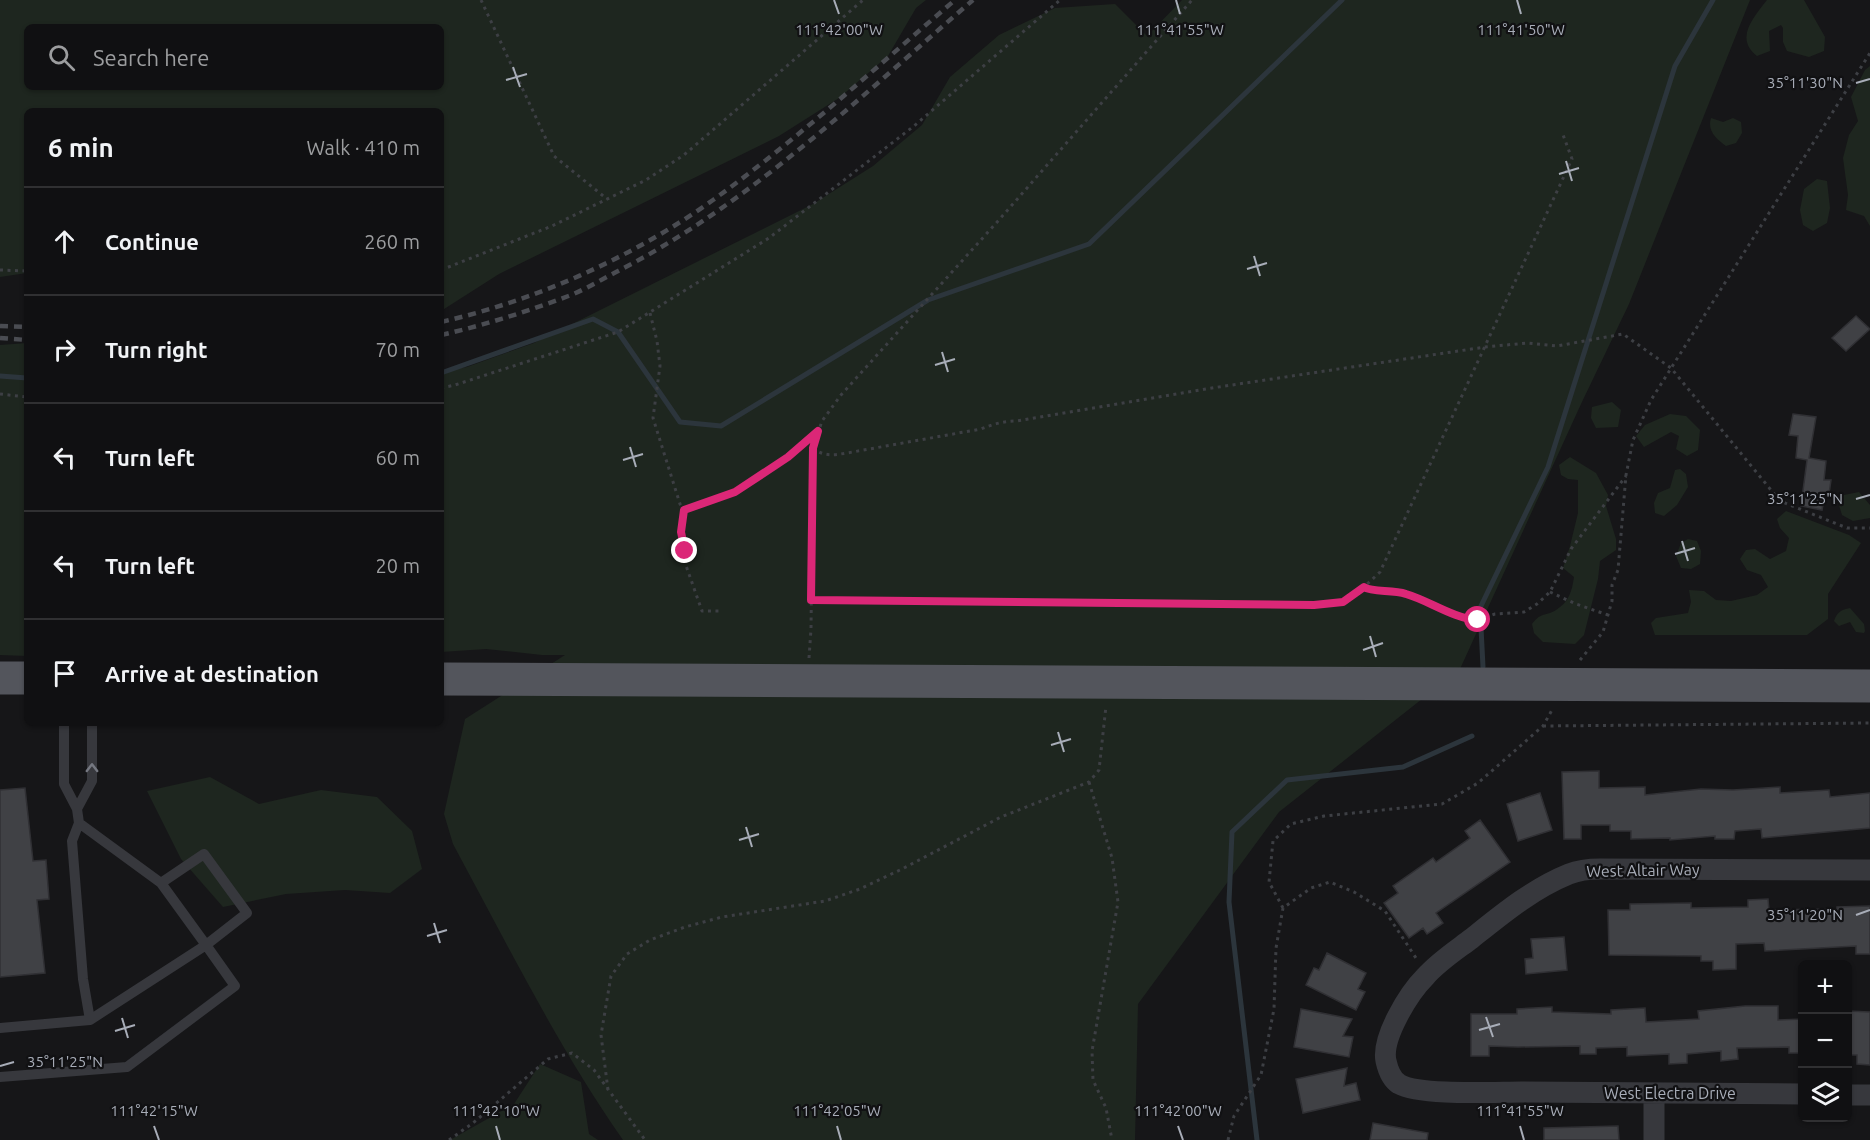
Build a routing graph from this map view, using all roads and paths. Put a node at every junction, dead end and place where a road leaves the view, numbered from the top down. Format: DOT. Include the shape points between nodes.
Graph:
graph roads {
  1 [pos="481,0"];
  2 [pos="863,0"];
  3 [pos="1060,0"];
  4 [pos="1192,0"];
  5 [pos="1870,54"];
  6 [pos="1562,132"];
  7 [pos="607,199"];
  8 [pos="444,269"];
  9 [pos="0,270"];
  10 [pos="24,271"];
  11 [pos="650,313"];
  12 [pos="1485,347"];
  13 [pos="1671,368"];
  14 [pos="444,387"];
  15 [pos="0,394"];
  16 [pos="24,397"];
  17 [pos="818,431"];
  18 [pos="813,448"];
  19 [pos="1626,475"];
  20 [pos="684,510"];
  21 [pos="1870,528"];
  22 [pos="1364,587"];
  23 [pos="1550,592"];
  24 [pos="811,600"];
  25 [pos="722,611"];
  26 [pos="1608,615"];
  27 [pos="811,629"];
  28 [pos="1581,659"];
  29 [pos="0,678"];
  30 [pos="24,678"];
  31 [pos="444,679"];
  32 [pos="1109,681"];
  33 [pos="1870,686"];
  34 [pos="1870,723"];
  35 [pos="64,726"];
  36 [pos="93,726"];
  37 [pos="1089,782"];
  38 [pos="77,809"];
  39 [pos="79,823"];
  40 [pos="1870,870"];
  41 [pos="161,883"];
  42 [pos="1283,908"];
  43 [pos="206,945"];
  44 [pos="1427,974"];
  45 [pos="90,1020"];
  46 [pos="0,1028"];
  47 [pos="0,1077"];
  48 [pos="1395,1082"];
  49 [pos="608,1090"];
  50 [pos="1654,1093"];
  51 [pos="1798,1094"];
  52 [pos="1852,1095"];
  53 [pos="1870,1095"];
  54 [pos="449,1140"];
  55 [pos="645,1140"];
  56 [pos="1113,1140"];
  57 [pos="1228,1140"];
  58 [pos="1654,1140"];
  1 -- 7 [label="path" via="554,156"];
  2 -- 7 [label="path" via="684,155"];
  3 -- 11 [label="path" via="914,126 769,238"];
  4 -- 17 [label="path" via="841,395"];
  5 -- 13 [label="path"];
  6 -- 12 [label="path" via="1572,159"];
  7 -- 8 [label="path" via="552,226"];
  9 -- 10 [label="path"];
  11 -- 14 [label="path" via="618,332"];
  11 -- 20 [label="path" via="660,366 653,418"];
  12 -- 13 [label="path" via="1557,346 1623,334"];
  12 -- 18 [label="path" via="1007,421 847,453 819,454"];
  12 -- 22 [label="path" via="1380,572"];
  13 -- 19 [label="path" via="1633,440"];
  13 -- 21 [label="path" via="1780,501 1847,528"];
  15 -- 16 [label="path"];
  17 -- 18 [label="path"];
  17 -- 20 [label="path" via="788,457 735,492"];
  18 -- 24 [label="path"];
  19 -- 23 [label="path" via="1570,549"];
  19 -- 26 [label="path" via="1618,570"];
  20 -- 25 [label="path" via="683,557 702,611"];
  22 -- 23 [label="path" via="1408,594 1478,620 1524,612"];
  22 -- 24 [label="path" via="1343,602 1314,605"];
  23 -- 26 [label="path"];
  24 -- 27 [label="path"];
  26 -- 28 [label="path" via="1603,632"];
  29 -- 30 [label="main road"];
  31 -- 32 [label="main road"];
  32 -- 33 [label="main road"];
  32 -- 37 [label="path" via="1099,770"];
  34 -- 42 [label="path" via="1543,726 1478,783 1442,804 1324,816 1291,824 1273,841 1269,882"];
  35 -- 38 [label="lane" via="64,784"];
  38 -- 36 [label="lane, one-way" via="92,782"];
  37 -- 49 [label="path" via="1001,817 860,889 825,901 722,917 685,927 627,954 611,976 601,1035"];
  37 -- 56 [label="path" via="1112,858 1118,902 1092,1052 1093,1080 1106,1108"];
  38 -- 39 [label="lane"];
  39 -- 41 [label="lane"];
  39 -- 45 [label="lane" via="72,841"];
  40 -- 44 [label="street, West Altair Way" via="1581,870 1553,881 1520,902"];
  41 -- 43 [label="lane"];
  41 -- 43 [label="lane" via="204,854 247,913"];
  42 -- 44 [label="path" via="1311,888 1330,882 1354,892 1385,911"];
  42 -- 57 [label="path" via="1276,948 1274,1009 1261,1075 1234,1116"];
  43 -- 45 [label="lane"];
  43 -- 47 [label="lane" via="236,986 127,1067"];
  44 -- 48 [label="street, West Altair Way" via="1409,998 1386,1047 1385,1057"];
  45 -- 46 [label="lane"];
  48 -- 50 [label="street, West Electra Drive" via="1413,1088 1456,1092"];
  49 -- 54 [label="path" via="594,1070 572,1053 548,1059"];
  49 -- 55 [label="path"];
  50 -- 51 [label="street, West Electra Drive"];
  50 -- 58 [label="street"];
  52 -- 53 [label="street"];
}
